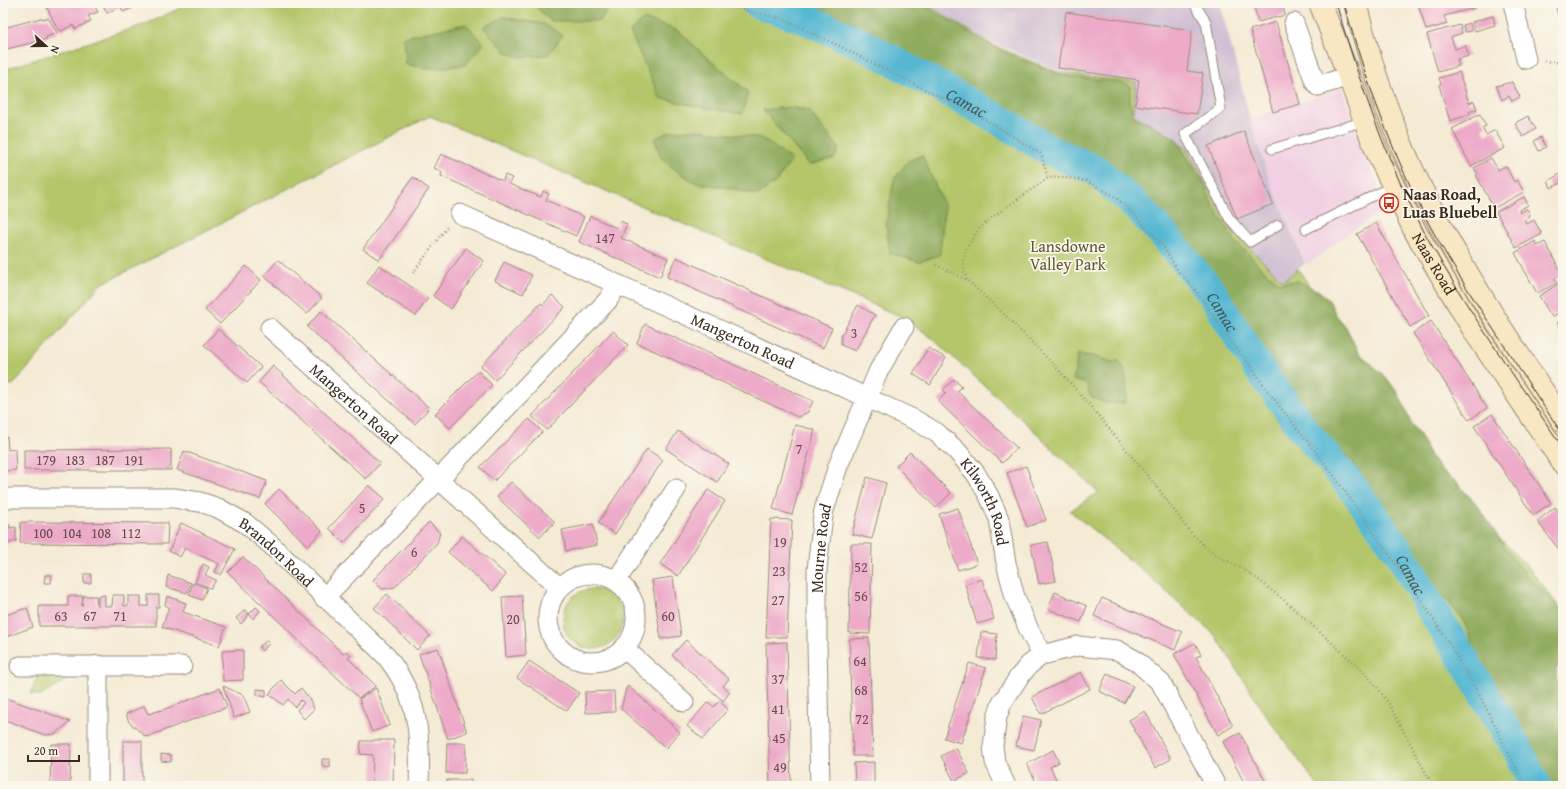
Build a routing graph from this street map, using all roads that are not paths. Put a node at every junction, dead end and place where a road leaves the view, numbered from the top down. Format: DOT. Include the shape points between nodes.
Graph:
graph roads {
  1 [pos="1194,3"];
  2 [pos="1320,3"];
  3 [pos="1355,3"];
  4 [pos="1513,3"];
  5 [pos="1294,23"];
  6 [pos="1526,59"];
  7 [pos="1349,76"];
  8 [pos="1364,121"];
  9 [pos="1272,149"];
  10 [pos="1393,186"];
  11 [pos="460,214"];
  12 [pos="1278,225"];
  13 [pos="1306,229"];
  14 [pos="617,285"];
  15 [pos="904,327"];
  16 [pos="270,328"];
  17 [pos="867,398"];
  18 [pos="1563,421"];
  19 [pos="1563,463"];
  20 [pos="439,479"];
  21 [pos="676,489"];
  22 [pos="3,498"];
  23 [pos="616,581"];
  24 [pos="560,588"];
  25 [pos="324,598"];
  26 [pos="624,648"];
  27 [pos="1042,655"];
  28 [pos="98,665"];
  29 [pos="20,666"];
  30 [pos="182,666"];
  31 [pos="684,702"];
  32 [pos="98,786"];
  33 [pos="419,786"];
  34 [pos="820,786"];
  35 [pos="1006,786"];
  36 [pos="1216,786"];
  1 -- 12 [label="lane" via="1206,22 1221,108 1185,134 1229,218 1250,242"];
  2 -- 7 [label="main road, Naas Road"];
  3 -- 18 [label="main road, Naas Road" via="1383,99 1420,188 1468,275"];
  4 -- 6 [label="street"];
  5 -- 7 [label="street" via="1318,86"];
  7 -- 8 [label="main road, Naas Road"];
  8 -- 9 [label="lane"];
  8 -- 10 [label="main road, Naas Road"];
  10 -- 13 [label="lane"];
  10 -- 19 [label="main road, Naas Road" via="1415,231 1476,332"];
  11 -- 14 [label="street, Mangerton Road"];
  14 -- 17 [label="street, Mangerton Road"];
  14 -- 20 [label="street" via="608,300"];
  15 -- 17 [label="street, Mourne Road" via="879,370"];
  16 -- 20 [label="street, Mangerton Road"];
  17 -- 27 [label="street, Kilworth Road" via="937,433 976,474 999,519 1015,597"];
  17 -- 34 [label="street, Mourne Road" via="838,466 822,523 817,570"];
  20 -- 24 [label="street, Mangerton Road"];
  20 -- 25 [label="street"];
  21 -- 23 [label="street"];
  22 -- 25 [label="street, Brandon Road" via="174,498 200,502 218,508 245,523"];
  23 -- 24 [label="street" via="607,576 587,574 577,576"];
  23 -- 26 [label="street" via="630,594 636,613 634,632"];
  24 -- 26 [label="street" via="554,596 548,617 552,637 566,654 585,662 596,662 616,655"];
  25 -- 33 [label="street, Brandon Road" via="385,655 403,682 418,723"];
  26 -- 31 [label="street"];
  27 -- 35 [label="street" via="1019,676 1002,703 997,717 993,734 995,762"];
  27 -- 36 [label="street" via="1078,646 1117,650 1135,660 1161,683"];
  28 -- 29 [label="street"];
  28 -- 30 [label="street"];
  28 -- 32 [label="street"];
}
